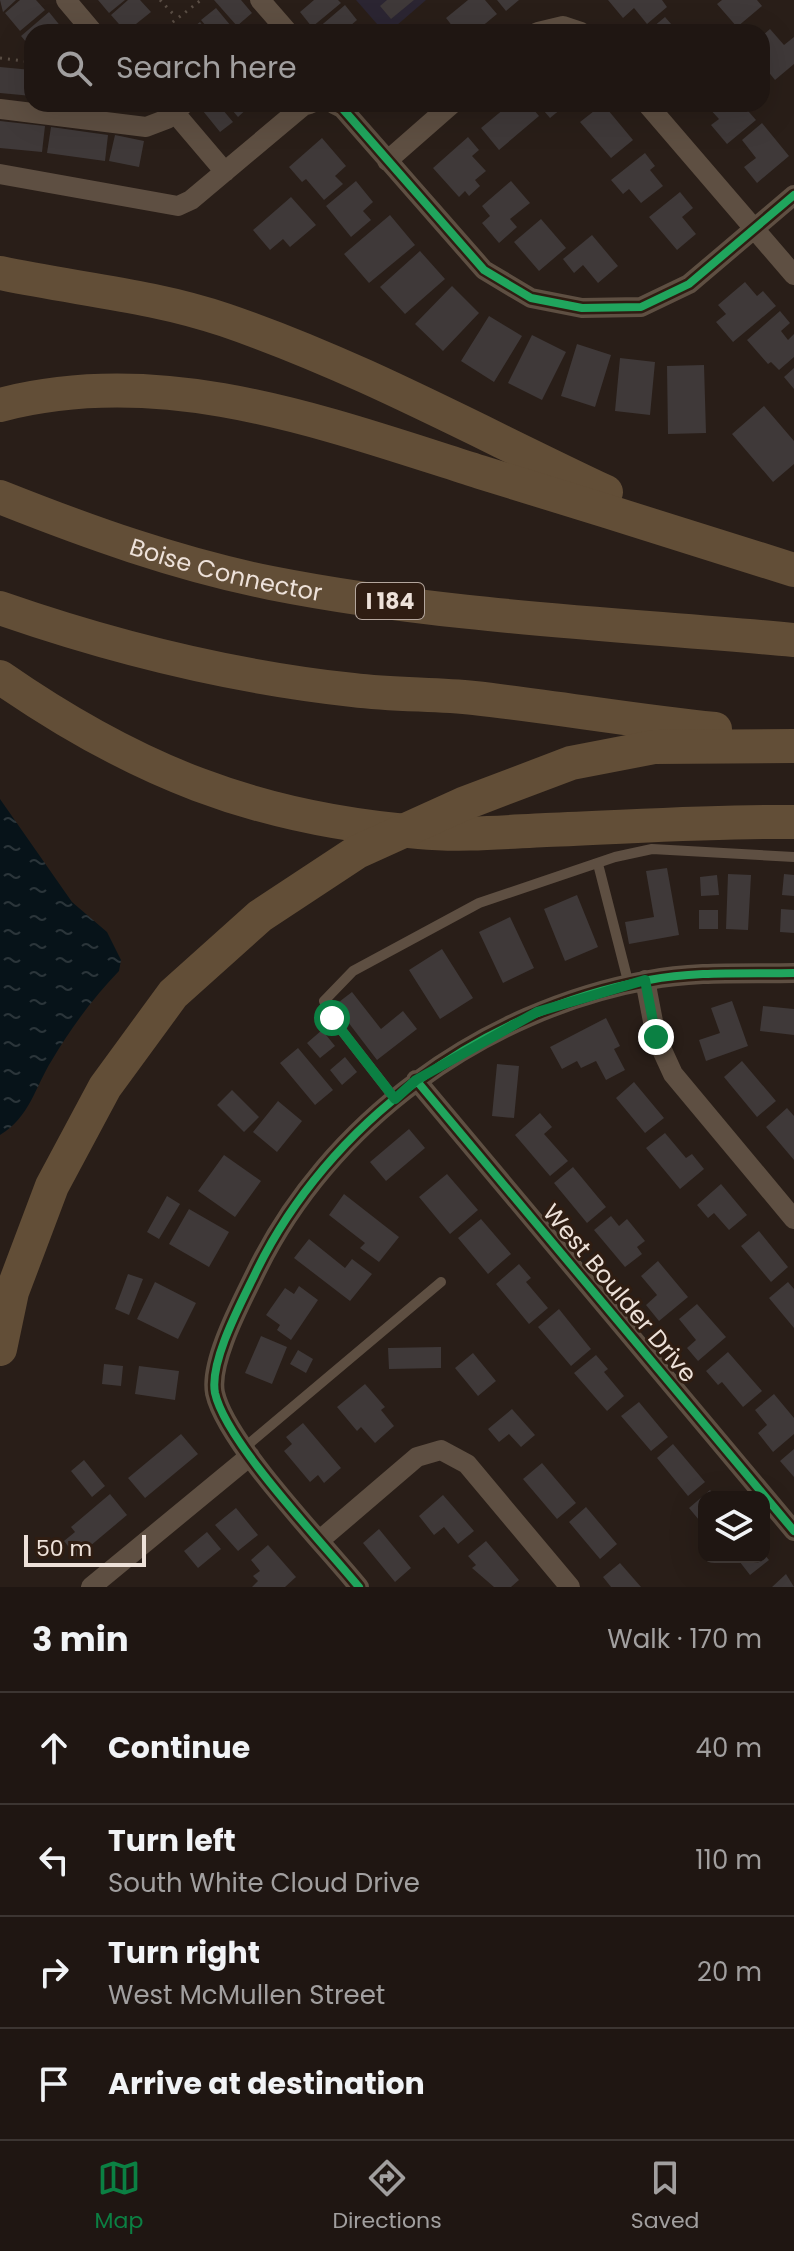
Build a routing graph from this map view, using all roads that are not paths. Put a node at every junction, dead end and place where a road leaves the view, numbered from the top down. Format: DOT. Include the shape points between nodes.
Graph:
graph roads {
  1 [pos="66,0"];
  2 [pos="260,0"];
  3 [pos="86,24"];
  4 [pos="275,24"];
  5 [pos="0,109"];
  6 [pos="24,112"];
  7 [pos="24,112"];
  8 [pos="172,112"];
  9 [pos="182,112"];
  10 [pos="296,112"];
  11 [pos="345,112"];
  12 [pos="443,112"];
  13 [pos="654,112"];
  14 [pos="387,161"];
  15 [pos="225,172"];
  16 [pos="0,174"];
  17 [pos="794,195"];
  18 [pos="755,229"];
  19 [pos="0,273"];
  20 [pos="794,275"];
  21 [pos="0,405"];
  22 [pos="0,497"];
  23 [pos="722,547"];
  24 [pos="794,570"];
  25 [pos="0,608"];
  26 [pos="794,640"];
  27 [pos="0,677"];
  28 [pos="794,736"];
  29 [pos="794,746"];
  30 [pos="794,770"];
  31 [pos="463,804"];
  32 [pos="794,822"];
  33 [pos="794,857"];
  34 [pos="598,864"];
  35 [pos="794,973"];
  36 [pos="637,983"];
  37 [pos="416,1080"];
  38 [pos="395,1099"];
  39 [pos="794,1219"];
  40 [pos="441,1282"];
  41 [pos="0,1349"];
  42 [pos="246,1452"];
  43 [pos="794,1531"];
  44 [pos="320,1540"];
  45 [pos="91,1587"];
  46 [pos="359,1587"];
  47 [pos="570,1587"];
  1 -- 3 [label="street"];
  2 -- 4 [label="street"];
  5 -- 6 [label="street"];
  7 -- 8 [label="street" via="146,127"];
  9 -- 15 [label="street"];
  10 -- 15 [label="street"];
  11 -- 14 [label="street"];
  12 -- 14 [label="street"];
  13 -- 18 [label="street"];
  14 -- 18 [label="street" via="484,270 531,298 582,308 641,307 689,284"];
  15 -- 16 [label="street" via="178,206"];
  17 -- 18 [label="street"];
  18 -- 20 [label="street"];
  19 -- 23 [label="highway" via="152,299 309,352"];
  21 -- 23 [label="highway" via="36,395 119,389 203,395 306,417"];
  22 -- 26 [label="highway, Boise Connector / I 184" via="102,537 270,583 451,610"];
  23 -- 24 [label="highway"];
  25 -- 28 [label="highway" via="137,651 245,675"];
  27 -- 32 [label="highway" via="139,762 292,815 421,832"];
  29 -- 31 [label="highway" via="654,747 571,763"];
  30 -- 31 [label="highway" via="647,766"];
  31 -- 41 [label="highway" via="357,852 260,916 173,994 105,1087 52,1186 12,1292"];
  33 -- 34 [label="lane" via="652,849"];
  34 -- 36 [label="lane"];
  34 -- 38 [label="lane" via="479,903 353,971 324,1001"];
  35 -- 36 [label="street" via="685,974"];
  36 -- 37 [label="street" via="537,1012"];
  36 -- 39 [label="street" via="673,1074"];
  37 -- 38 [label="street"];
  37 -- 43 [label="street, West Boulder Drive"];
  38 -- 42 [label="street" via="341,1146 274,1235 224,1338 215,1392"];
  40 -- 42 [label="lane"];
  42 -- 44 [label="street"];
  42 -- 45 [label="street"];
  44 -- 46 [label="street"];
  44 -- 47 [label="street" via="417,1457 441,1450 467,1464"];
}
